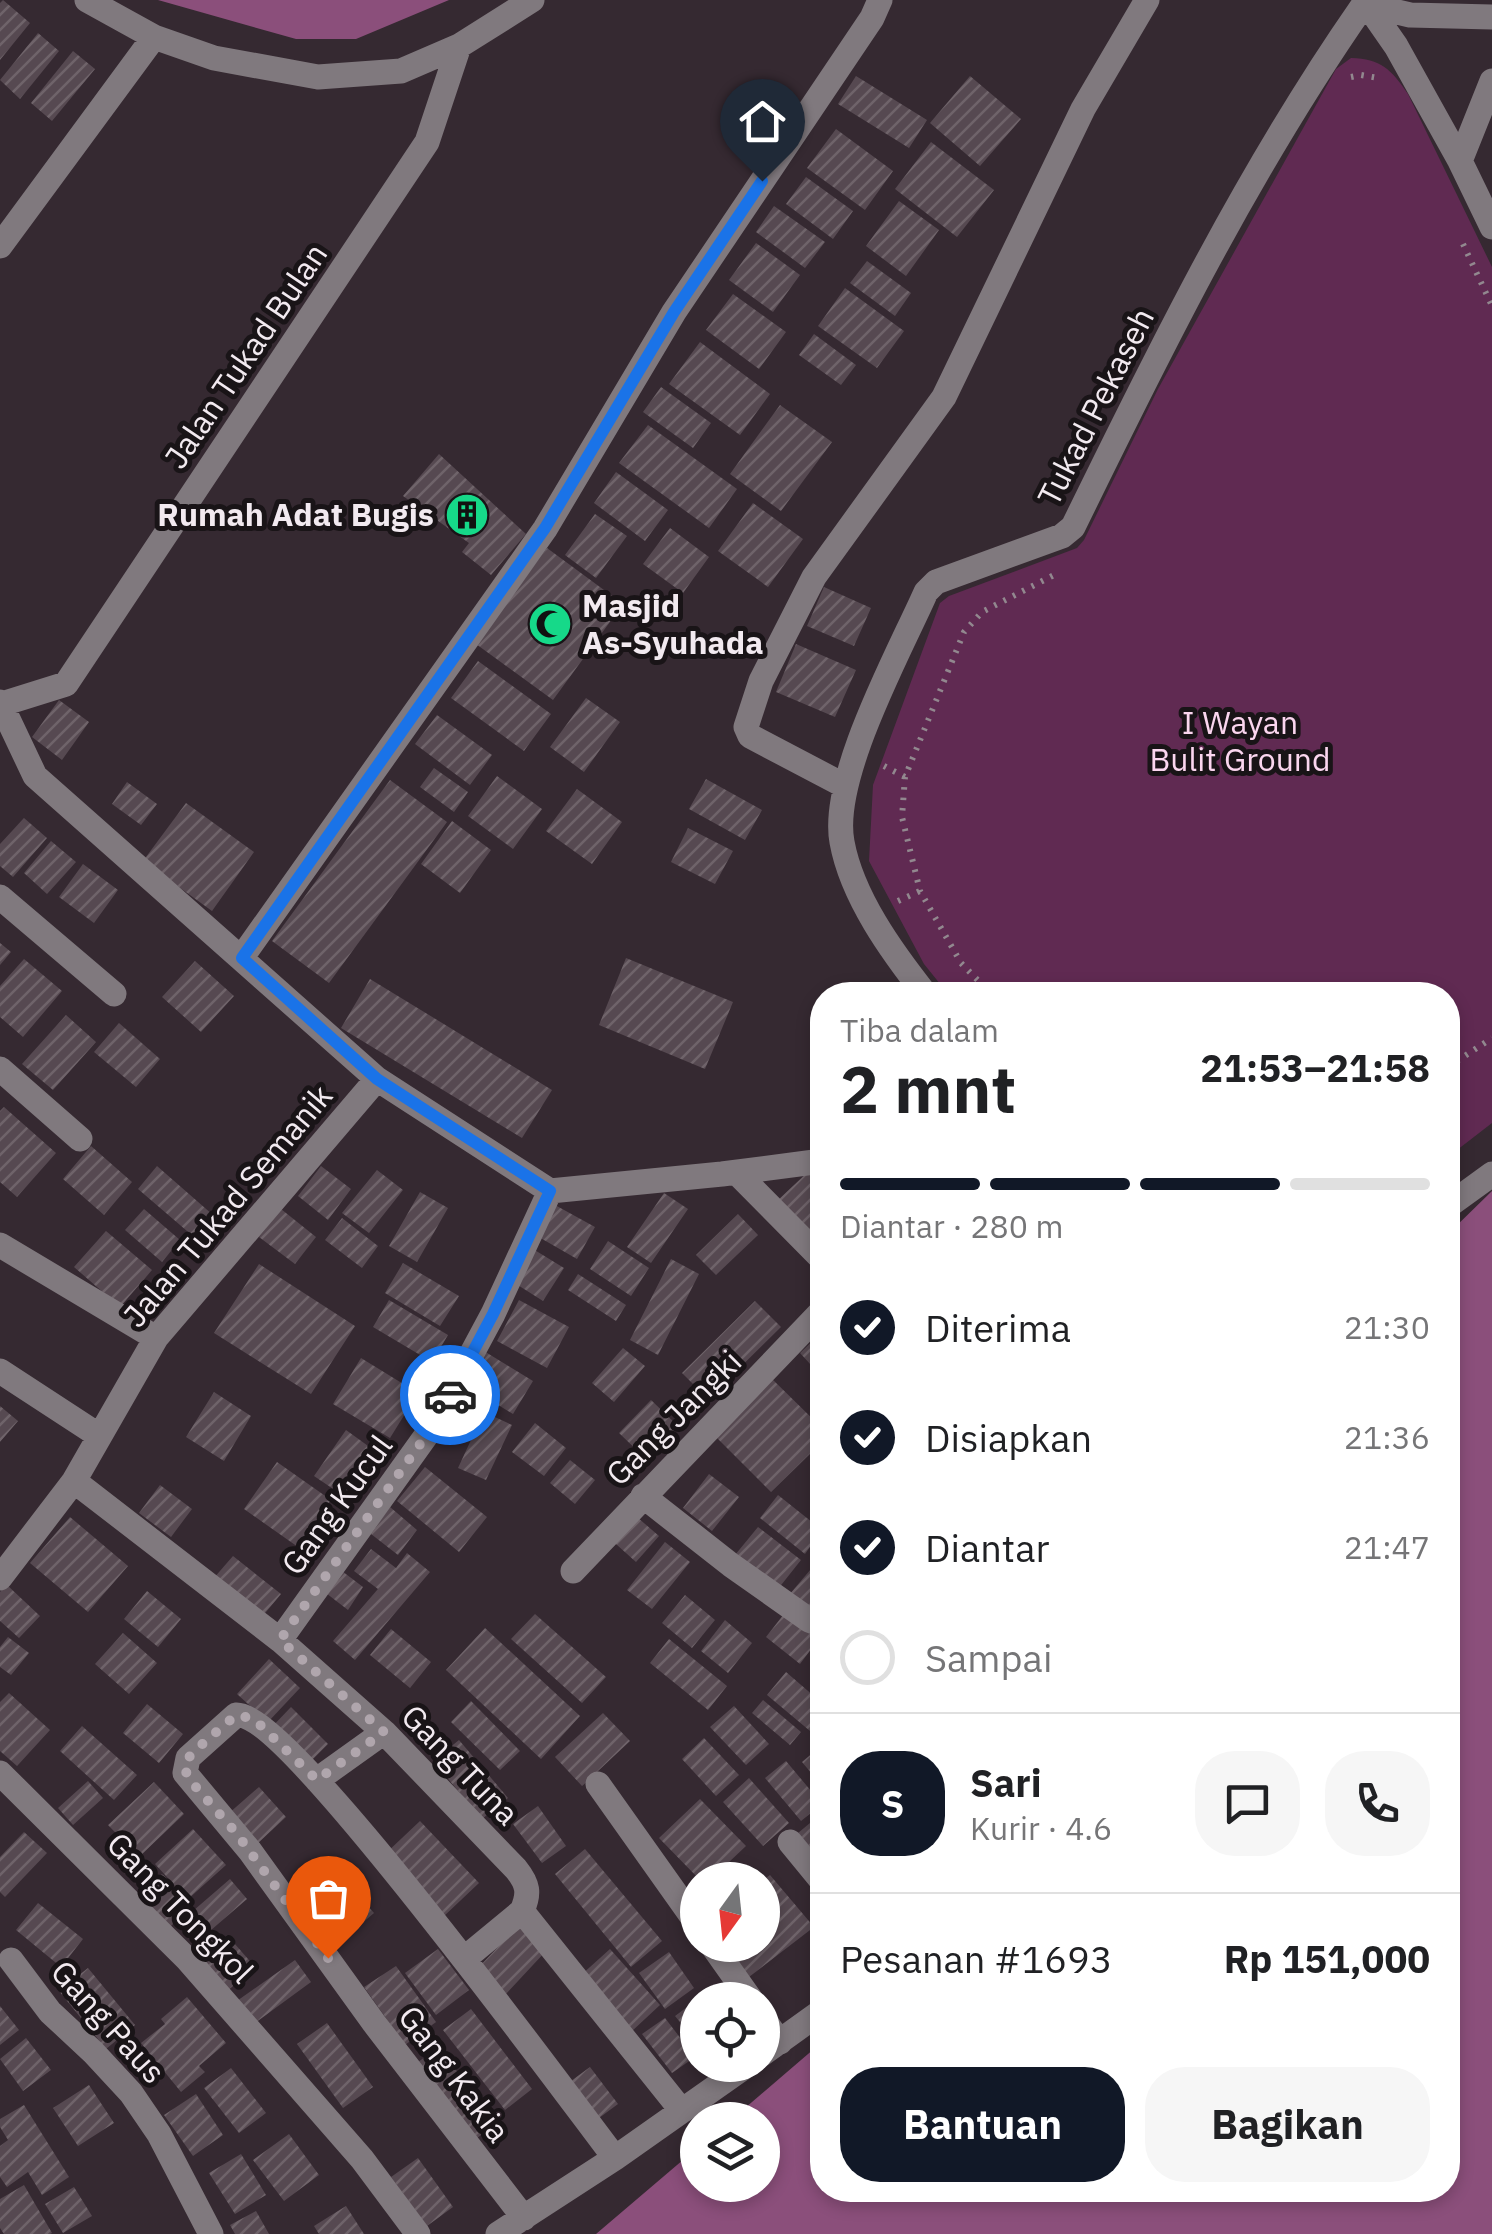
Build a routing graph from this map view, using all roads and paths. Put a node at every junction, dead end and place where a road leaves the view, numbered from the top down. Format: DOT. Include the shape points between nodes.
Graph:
graph roads {
  1 [pos="87,0"];
  2 [pos="532,0"];
  3 [pos="880,0"];
  4 [pos="1147,0"];
  5 [pos="1364,2"];
  6 [pos="1492,18"];
  7 [pos="154,37"];
  8 [pos="459,46"];
  9 [pos="1345,79"];
  10 [pos="1492,81"];
  11 [pos="1390,92"];
  12 [pos="1460,161"];
  13 [pos="1492,227"];
  14 [pos="1460,236"];
  15 [pos="0,246"];
  16 [pos="1492,306"];
  17 [pos="1067,568"];
  18 [pos="1,703"];
  19 [pos="845,786"];
  20 [pos="0,897"];
  21 [pos="242,958"];
  22 [pos="917,982"];
  23 [pos="980,982"];
  24 [pos="114,994"];
  25 [pos="1492,1038"];
  26 [pos="1460,1059"];
  27 [pos="0,1069"];
  28 [pos="377,1079"];
  29 [pos="80,1139"];
  30 [pos="810,1163"];
  31 [pos="737,1173"];
  32 [pos="1492,1174"];
  33 [pos="550,1191"];
  34 [pos="1460,1197"];
  35 [pos="0,1245"];
  36 [pos="810,1247"];
  37 [pos="810,1324"];
  38 [pos="156,1338"];
  39 [pos="0,1370"];
  40 [pos="98,1435"];
  41 [pos="74,1481"];
  42 [pos="643,1496"];
  43 [pos="573,1570"];
  44 [pos="0,1578"];
  45 [pos="810,1620"];
  46 [pos="280,1640"];
  47 [pos="384,1732"];
  48 [pos="0,1773"];
  49 [pos="317,1780"];
  50 [pos="598,1784"];
  51 [pos="790,1842"];
  52 [pos="810,1866"];
  53 [pos="680,1900"];
  54 [pos="522,1911"];
  55 [pos="11,1960"];
  56 [pos="464,1960"];
  57 [pos="810,2020"];
  58 [pos="780,2041"];
  59 [pos="723,2082"];
  60 [pos="695,2102"];
  61 [pos="680,2108"];
  62 [pos="680,2112"];
  63 [pos="615,2158"];
  64 [pos="524,2218"];
  65 [pos="211,2234"];
  66 [pos="418,2234"];
  67 [pos="498,2234"];
  1 -- 7 [label="street"];
  2 -- 8 [label="street"];
  3 -- 21 [label="street" via="674,312 545,528"];
  4 -- 19 [label="street" via="1083,109 944,397 814,577 762,682 746,727 750,736"];
  5 -- 6 [label="street" via="1410,15"];
  5 -- 12 [label="street"];
  5 -- 19 [label="street, Tukad Pekaseh" via="1274,144 1073,528 936,582 926,592"];
  7 -- 8 [label="street" via="214,58 318,78 401,72"];
  7 -- 15 [label="street"];
  8 -- 18 [label="street, Jalan Tukad Bulan" via="427,142 66,684"];
  9 -- 11 [label="path" via="1378,78"];
  10 -- 12 [label="street"];
  12 -- 13 [label="street"];
  14 -- 16 [label="path"];
  17 -- 23 [label="path" via="982,612 964,632 905,776 902,817 920,891"];
  18 -- 21 [label="street, Jalan Tukad Bulan" via="35,776"];
  19 -- 22 [label="street, Tukad Pekaseh" via="842,843 853,876"];
  20 -- 24 [label="street"];
  21 -- 28 [label="street, Jalan Tukad Semanik"];
  25 -- 26 [label="path"];
  27 -- 29 [label="street"];
  28 -- 33 [label="street, Jalan Tukad Semanik"];
  28 -- 38 [label="street, Jalan Tukad Semanik"];
  30 -- 31 [label="street"];
  31 -- 33 [label="street"];
  31 -- 36 [label="street"];
  32 -- 34 [label="street"];
  33 -- 46 [label="street, Gang Kucul" via="433,1426"];
  35 -- 38 [label="street"];
  37 -- 42 [label="street, Gang Jangki"];
  38 -- 40 [label="street, Jalan Tukad Semanik"];
  39 -- 40 [label="street"];
  40 -- 41 [label="street, Jalan Tukad Semanik"];
  41 -- 44 [label="street, Jalan Tukad Semanik"];
  41 -- 46 [label="street, Gang Tuna"];
  42 -- 43 [label="street, Gang Jangki"];
  42 -- 45 [label="street"];
  46 -- 47 [label="street, Gang Tuna"];
  47 -- 49 [label="street"];
  47 -- 54 [label="street, Gang Tuna" via="516,1869 527,1884"];
  48 -- 66 [label="street, Gang Tongkol" via="188,1960 362,2159"];
  49 -- 56 [label="street"];
  49 -- 64 [label="street, Gang Kakia" via="243,1714 219,1729 184,1769"];
  50 -- 53 [label="street"];
  51 -- 52 [label="street"];
  54 -- 56 [label="street"];
  54 -- 61 [label="street, Gang Tuna"];
  55 -- 65 [label="street, Gang Paus" via="50,2012 130,2092"];
  56 -- 63 [label="street"];
  57 -- 58 [label="street"];
  59 -- 60 [label="street"];
  62 -- 63 [label="street"];
  63 -- 64 [label="street"];
  64 -- 67 [label="street"];
}
